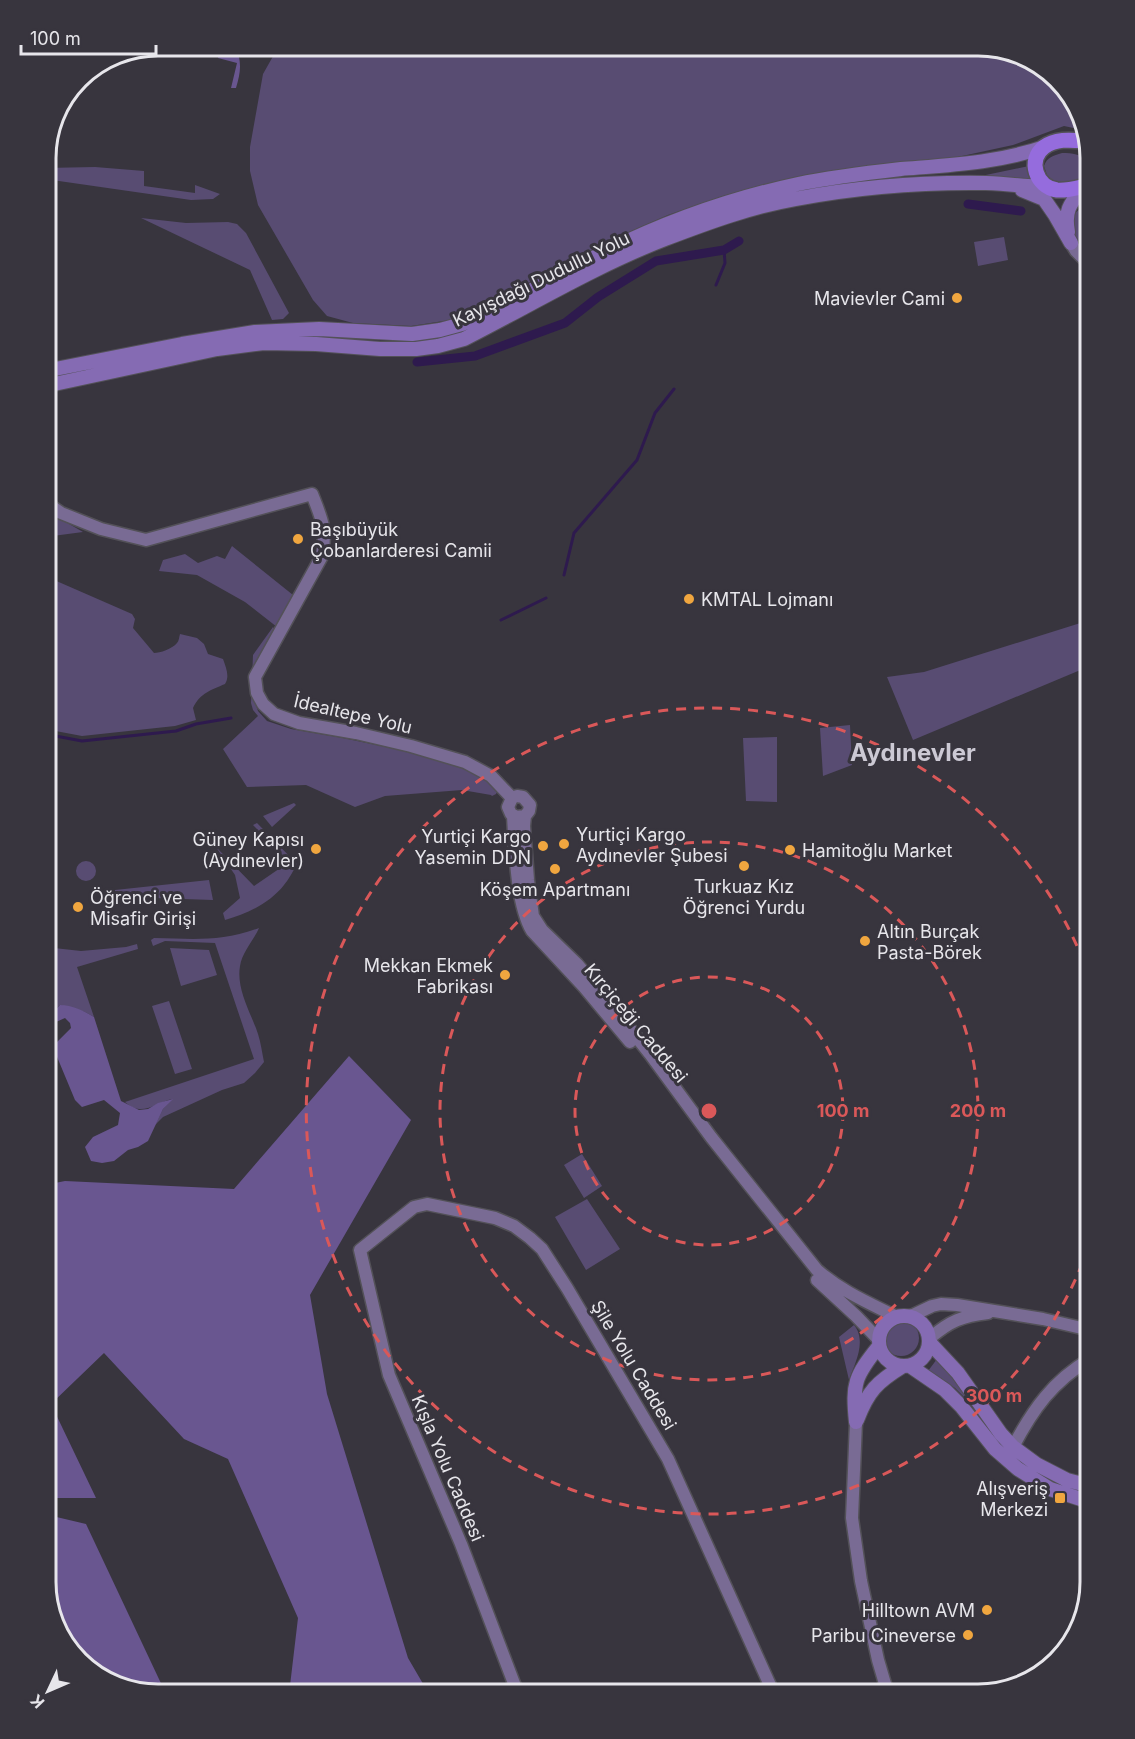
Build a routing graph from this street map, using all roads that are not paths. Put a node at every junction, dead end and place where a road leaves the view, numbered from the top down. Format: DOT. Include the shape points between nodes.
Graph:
graph roads {
  1 [pos="1078,143"];
  2 [pos="1044,147"];
  3 [pos="987,183"];
  4 [pos="1080,186"];
  5 [pos="1050,188"];
  6 [pos="1080,193"];
  7 [pos="1073,247"];
  8 [pos="1080,254"];
  9 [pos="56,369"];
  10 [pos="56,384"];
  11 [pos="56,510"];
  12 [pos="512,798"];
  13 [pos="519,816"];
  14 [pos="360,1250"];
  15 [pos="995,1312"];
  16 [pos="911,1316"];
  17 [pos="897,1317"];
  18 [pos="1080,1328"];
  19 [pos="930,1340"];
  20 [pos="879,1343"];
  21 [pos="1080,1365"];
  22 [pos="906,1366"];
  23 [pos="856,1422"];
  24 [pos="1013,1447"];
  25 [pos="1080,1484"];
  26 [pos="1080,1499"];
  27 [pos="514,1683"];
  28 [pos="769,1684"];
  29 [pos="885,1684"];
  1 -- 2 [label="highway" via="1068,140"];
  2 -- 5 [label="highway" via="1036,157 1036,172"];
  2 -- 9 [label="main road, Kayışdağı Dudullu Yolu" via="995,160 797,184 712,208 610,249 484,315 440,330 255,332"];
  3 -- 5 [label="main road, Kayışdağı Dudullu Yolu"];
  3 -- 7 [label="main road" via="1044,199"];
  3 -- 10 [label="main road, Kayışdağı Dudullu Yolu" via="861,188 795,199 715,220 615,261 464,339 438,346 380,349 264,343 217,349"];
  4 -- 5 [label="highway"];
  6 -- 7 [label="main road" via="1069,205 1065,219"];
  7 -- 8 [label="main road"];
  11 -- 12 [label="main road, İdealtepe Yolu" via="101,529 146,540 312,494 323,523 322,556 255,677 263,704 274,714 299,723 356,733 465,762 490,776"];
  12 -- 13 [label="main road" via="508,807"];
  12 -- 13 [label="main road" via="526,798 530,808"];
  13 -- 17 [label="main road, Kırçiçeği Caddesi" via="533,916 542,930 600,991 817,1269 845,1291"];
  13 -- 20 [label="main road, Kırçiçeği Caddesi" via="514,839 522,910 532,931 644,1059 817,1281"];
  14 -- 27 [label="main road, Kışla Yolu Caddesi" via="389,1375 461,1544"];
  14 -- 28 [label="main road, Şile Yolu Caddesi" via="414,1207 427,1204 495,1218 514,1226 542,1249 668,1458"];
  15 -- 16 [label="main road" via="941,1304"];
  15 -- 18 [label="main road"];
  15 -- 19 [label="main road" via="955,1320"];
  16 -- 17 [label="main road"];
  16 -- 19 [label="main road" via="922,1322"];
  17 -- 20 [label="main road" via="882,1328"];
  19 -- 22 [label="main road" via="922,1359"];
  19 -- 24 [label="main road"];
  20 -- 22 [label="main road" via="885,1358"];
  20 -- 23 [label="main road" via="855,1382"];
  21 -- 24 [label="main road" via="1054,1385"];
  22 -- 23 [label="main road" via="881,1380 871,1391"];
  22 -- 26 [label="main road" via="945,1390 995,1449 1018,1469 1050,1489"];
  23 -- 29 [label="main road" via="852,1518 861,1581"];
  24 -- 25 [label="main road" via="1036,1464"];
}
